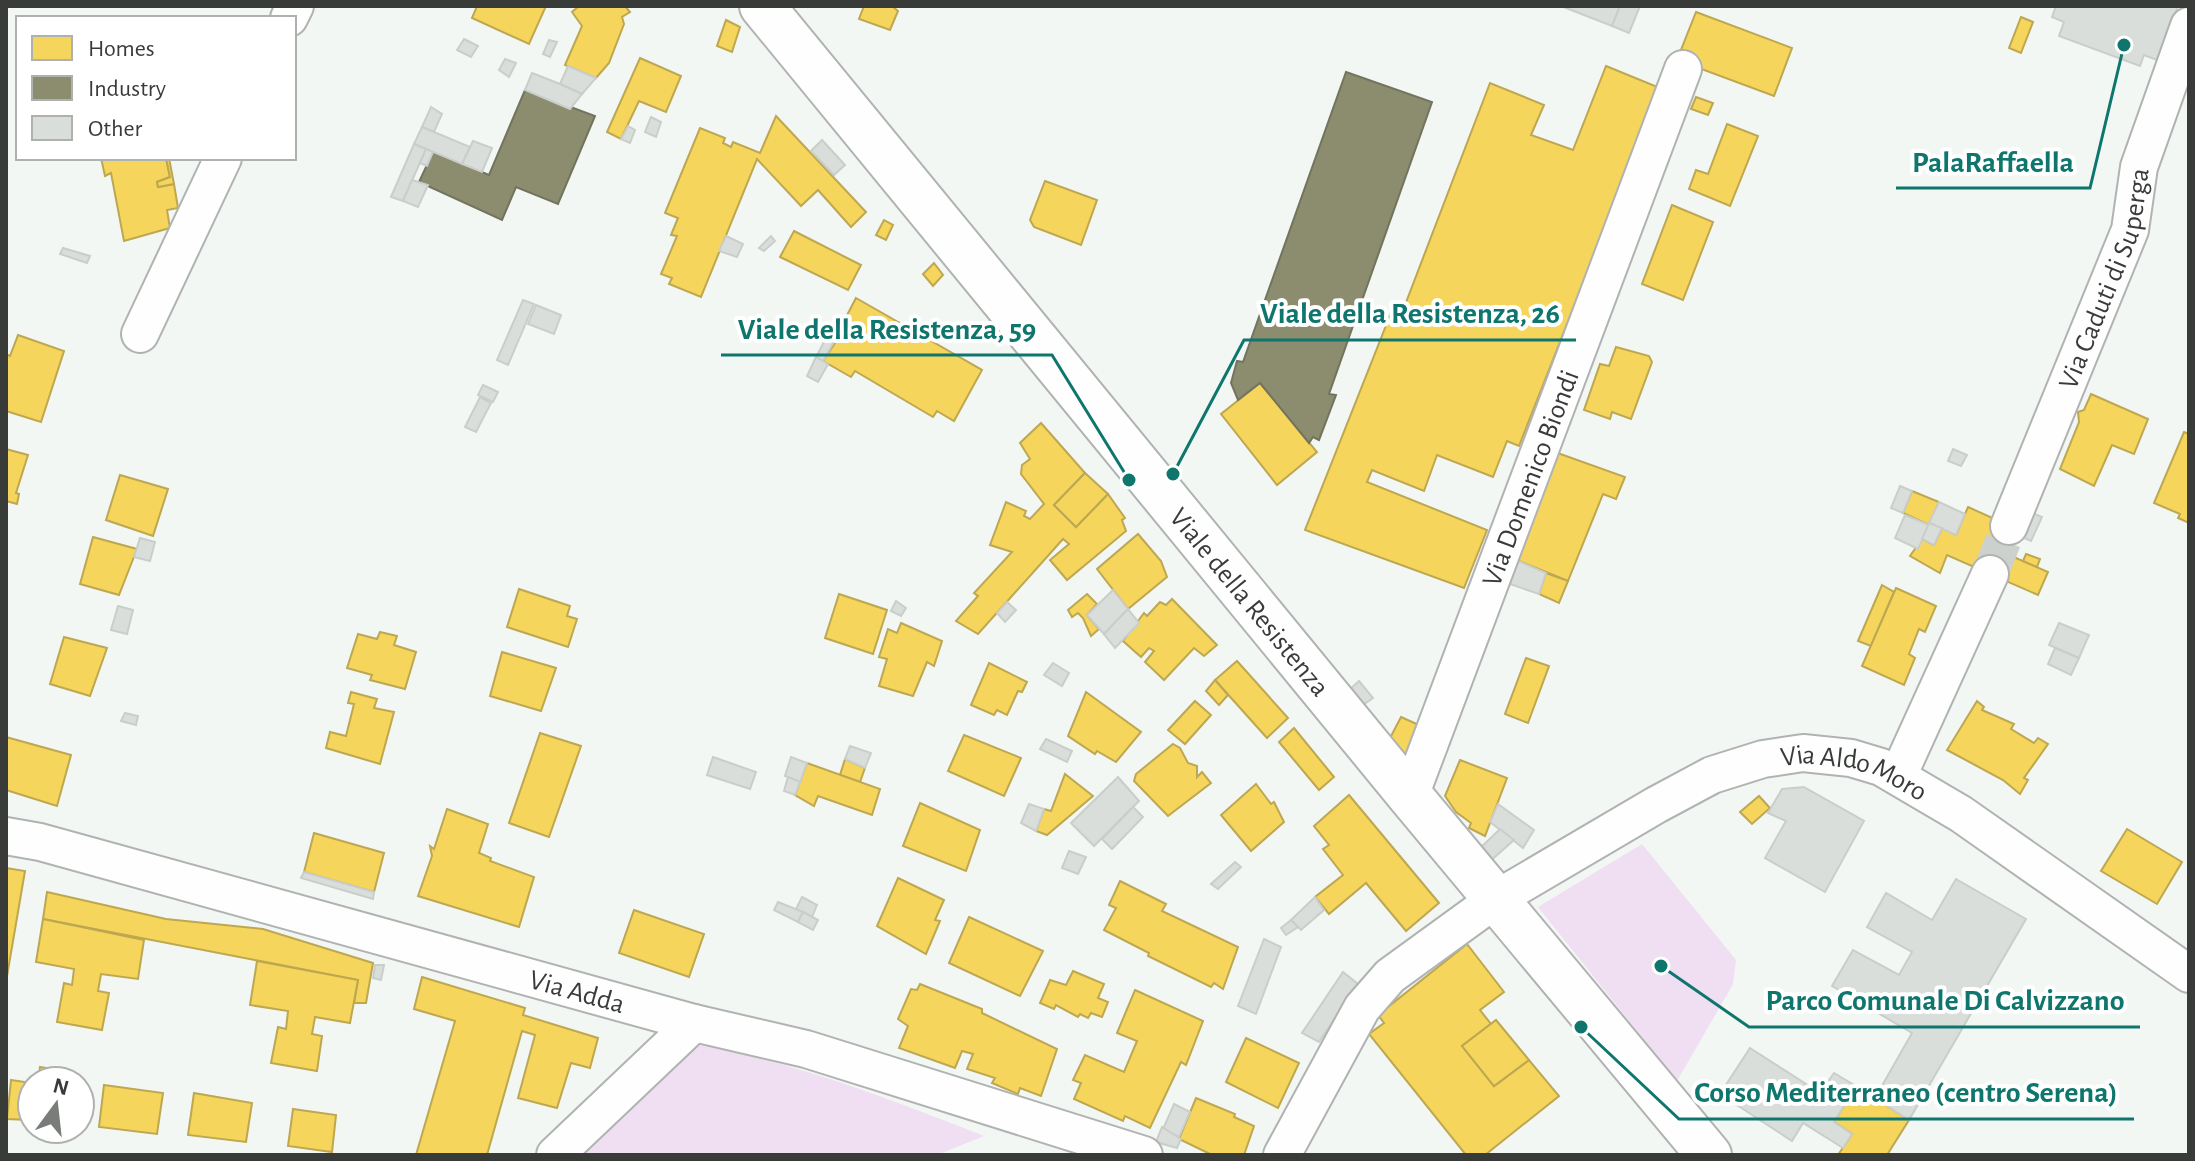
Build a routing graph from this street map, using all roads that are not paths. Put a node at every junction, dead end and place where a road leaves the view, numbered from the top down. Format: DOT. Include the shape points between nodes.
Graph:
graph roads {
  1 [pos="762,6"];
  2 [pos="2189,26"];
  3 [pos="1683,69"];
  4 [pos="222,160"];
  5 [pos="140,334"];
  6 [pos="2009,526"];
  7 [pos="1990,574"];
  8 [pos="1898,776"];
  9 [pos="1410,796"];
  10 [pos="6,836"];
  11 [pos="1496,899"];
  12 [pos="2189,974"];
  13 [pos="694,1023"];
  14 [pos="1128,1153"];
  15 [pos="555,1155"];
  16 [pos="1282,1155"];
  17 [pos="1709,1155"];
  1 -- 9 [label="main road, Viale della Resistenza"];
  2 -- 6 [label="street, Via Caduti di Superga" via="2139,167 2130,230"];
  3 -- 9 [label="street, Via Domenico Biondi"];
  4 -- 5 [label="street"];
  7 -- 8 [label="street"];
  8 -- 11 [label="street, Via Aldo Moro" via="1851,758 1803,753 1737,765 1656,805"];
  8 -- 12 [label="street, Via Aldo Moro" via="1961,814"];
  9 -- 11 [label="main road, Viale della Resistenza"];
  10 -- 13 [label="street, Via Adda"];
  11 -- 16 [label="street, Via Aldo Moro" via="1390,976 1362,1008"];
  11 -- 17 [label="main road, Viale della Resistenza"];
  13 -- 14 [label="street, Via Adda" via="806,1049"];
  13 -- 15 [label="street"];
}
